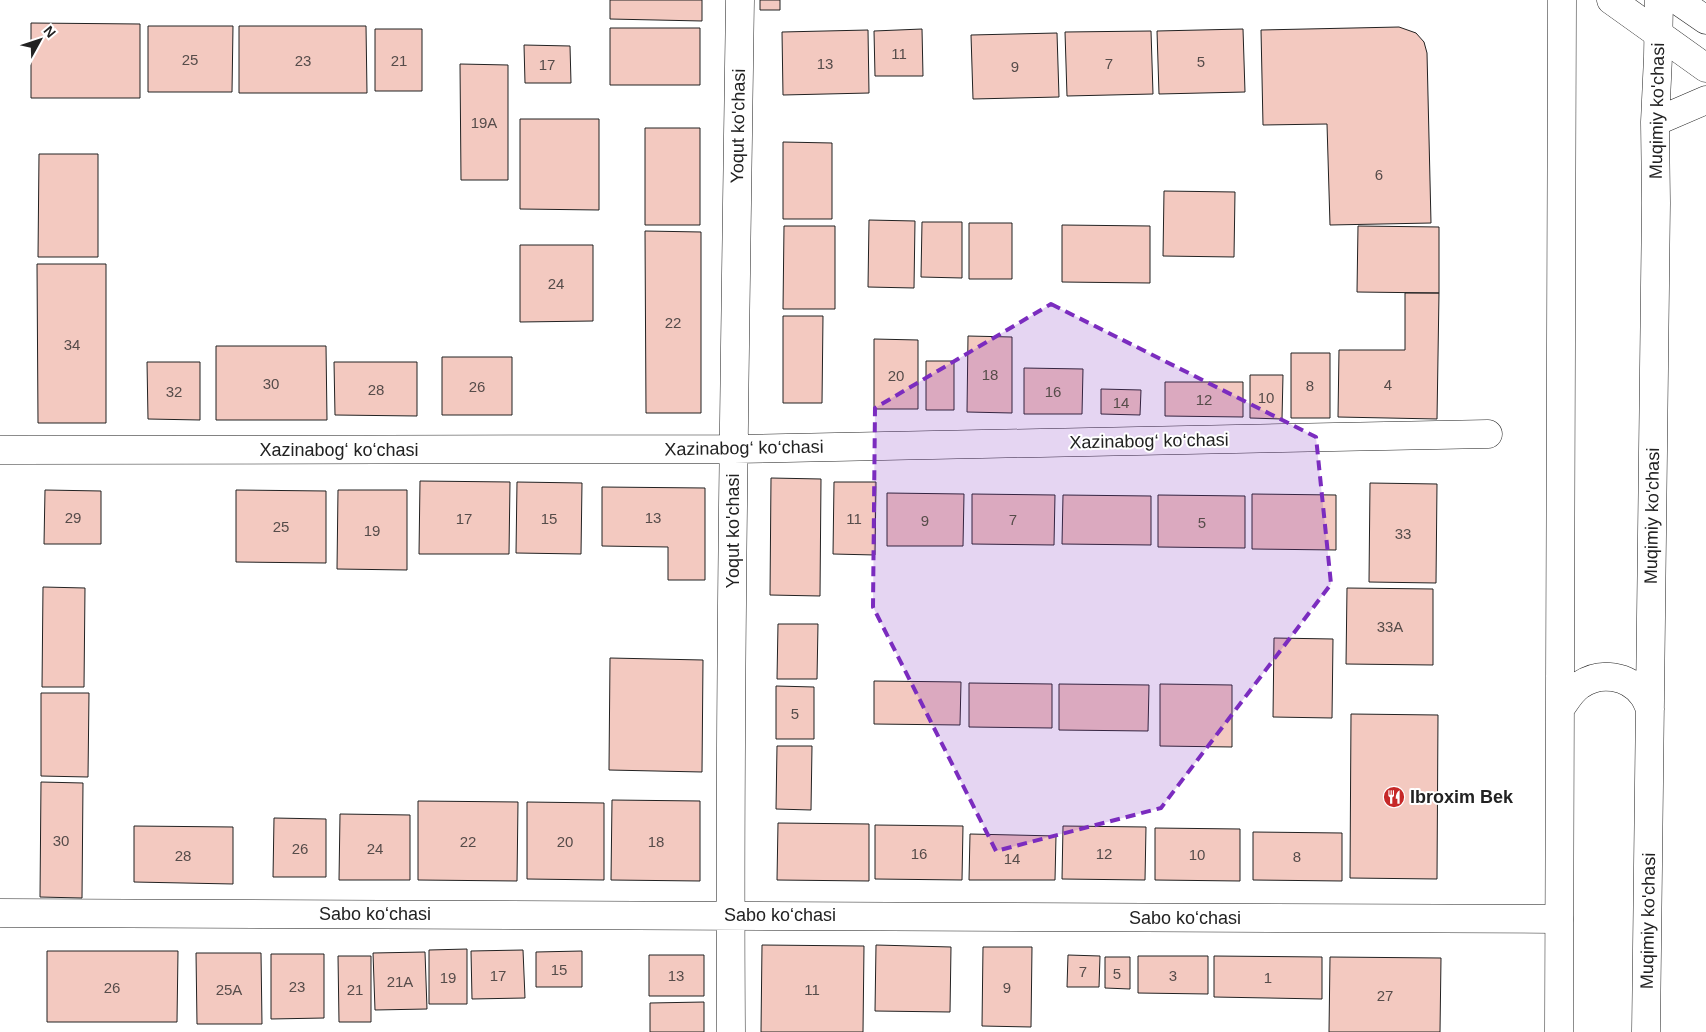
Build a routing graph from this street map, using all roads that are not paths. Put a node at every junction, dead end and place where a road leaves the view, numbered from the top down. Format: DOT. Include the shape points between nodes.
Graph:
graph roads {
  1 [pos="740,0"];
  2 [pos="1562,0"];
  3 [pos="1611,0"];
  4 [pos="1659,0"];
  5 [pos="1676,0"];
  6 [pos="1706,20"];
  7 [pos="1659,34"];
  8 [pos="1706,68"];
  9 [pos="1706,100"];
  10 [pos="1655,122"];
  11 [pos="1488,434"];
  12 [pos="734,449"];
  13 [pos="0,450"];
  14 [pos="1560,709"];
  15 [pos="1650,709"];
  16 [pos="0,913"];
  17 [pos="730,915"];
  18 [pos="1559,919"];
  19 [pos="731,1032"];
  20 [pos="1559,1032"];
  21 [pos="1646,1032"];
  1 -- 12 [label="street, Yoqut ko'chasi"];
  2 -- 14 [label="street"];
  3 -- 7 [label="street"];
  4 -- 7 [label="street, Muqimiy ko'chasi"];
  5 -- 6 [label="street"];
  7 -- 8 [label="street"];
  7 -- 10 [label="street, Muqimiy ko'chasi"];
  9 -- 10 [label="street"];
  10 -- 15 [label="street, Muqimiy ko'chasi"];
  11 -- 12 [label="street, Xazinabog‘ ko‘chasi"];
  12 -- 13 [label="street, Xazinabog‘ ko‘chasi"];
  12 -- 17 [label="street, Yoqut ko'chasi"];
  14 -- 15 [label="street" via="1579,686 1592,678 1606,676 1621,678 1633,685"];
  14 -- 18 [label="street"];
  15 -- 21 [label="street, Muqimiy ko'chasi"];
  16 -- 17 [label="street, Sabo ko‘chasi"];
  17 -- 18 [label="street, Sabo ko‘chasi"];
  17 -- 19 [label="street, Yoqut ko'chasi"];
  18 -- 20 [label="street"];
}
